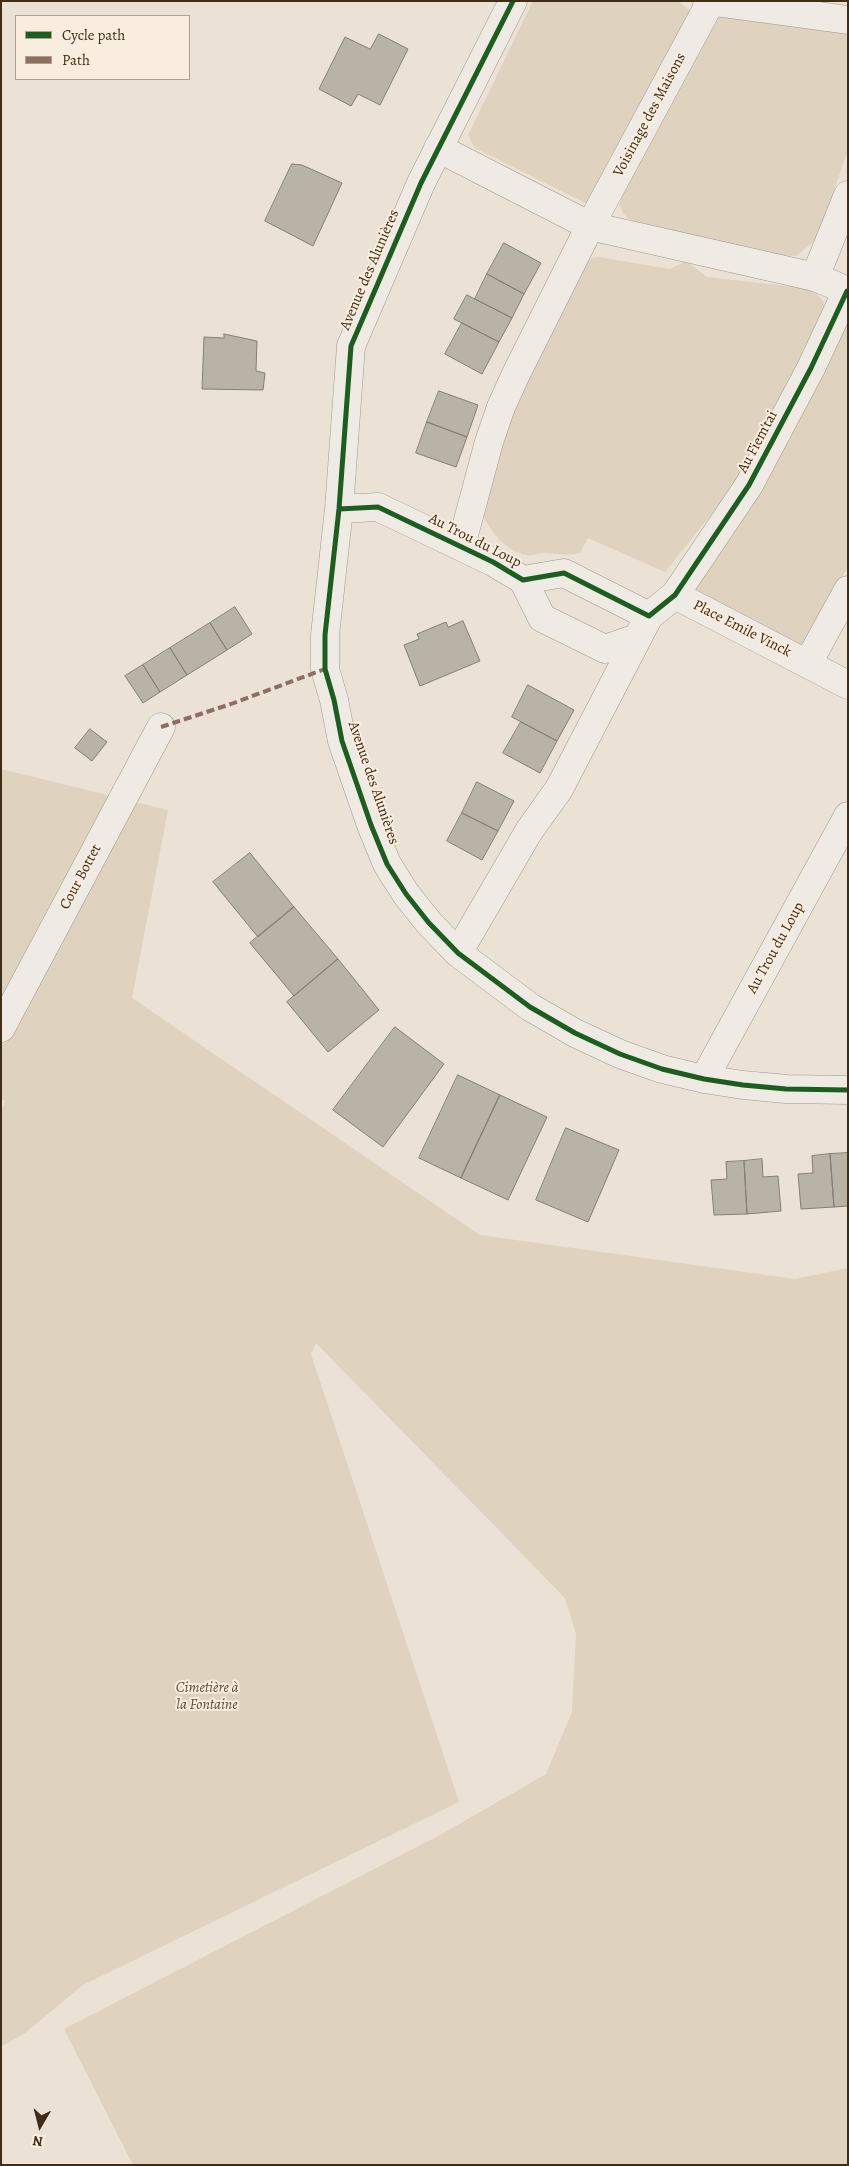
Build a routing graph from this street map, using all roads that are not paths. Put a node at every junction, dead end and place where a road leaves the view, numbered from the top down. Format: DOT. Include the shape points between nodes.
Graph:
graph roads {
  1 [pos="513,1"];
  2 [pos="709,2"];
  3 [pos="848,20"];
  4 [pos="438,148"];
  5 [pos="848,195"];
  6 [pos="590,226"];
  7 [pos="815,277"];
  8 [pos="847,291"];
  9 [pos="339,508"];
  10 [pos="461,546"];
  11 [pos="524,580"];
  12 [pos="848,590"];
  13 [pos="675,595"];
  14 [pos="643,627"];
  15 [pos="808,663"];
  16 [pos="848,685"];
  17 [pos="161,727"];
  18 [pos="848,816"];
  19 [pos="458,953"];
  20 [pos="1,1028"];
  21 [pos="704,1079"];
  22 [pos="848,1090"];
  1 -- 4 [label="street, Avenue des Alunières"];
  2 -- 3 [label="street"];
  2 -- 6 [label="street, Voisinage des Maisons"];
  4 -- 6 [label="street, Au Fiem'tai"];
  4 -- 9 [label="street, Avenue des Alunières" via="351,346"];
  5 -- 7 [label="street"];
  6 -- 7 [label="street, Au Fiem'tai"];
  6 -- 10 [label="street" via="501,407"];
  7 -- 8 [label="street, Au Fiem'tai"];
  8 -- 13 [label="street, Au Fiem'tai" via="811,368 749,485"];
  9 -- 10 [label="street, Au Trou du Loup" via="378,507"];
  9 -- 19 [label="street, Avenue des Alunières" via="325,635 325,668 342,741 387,864 412,901"];
  10 -- 11 [label="street, Au Trou du Loup"];
  11 -- 14 [label="street, Au Trou du Loup" via="564,573"];
  11 -- 14 [label="street, Au Trou du Loup" via="542,618 605,649"];
  12 -- 15 [label="street, Place Emile Vinck"];
  13 -- 14 [label="street, Au Trou du Loup"];
  13 -- 15 [label="street, Place Emile Vinck"];
  14 -- 19 [label="street, Au Trou du Loup" via="559,789 529,831"];
  15 -- 16 [label="street, Place Emile Vinck"];
  17 -- 20 [label="street, Cour Bottet"];
  18 -- 21 [label="street, Au Trou du Loup"];
  19 -- 21 [label="street, Avenue des Alunières" via="530,1007 575,1033 662,1069"];
  21 -- 22 [label="street, Avenue des Alunières" via="786,1089"];
}
